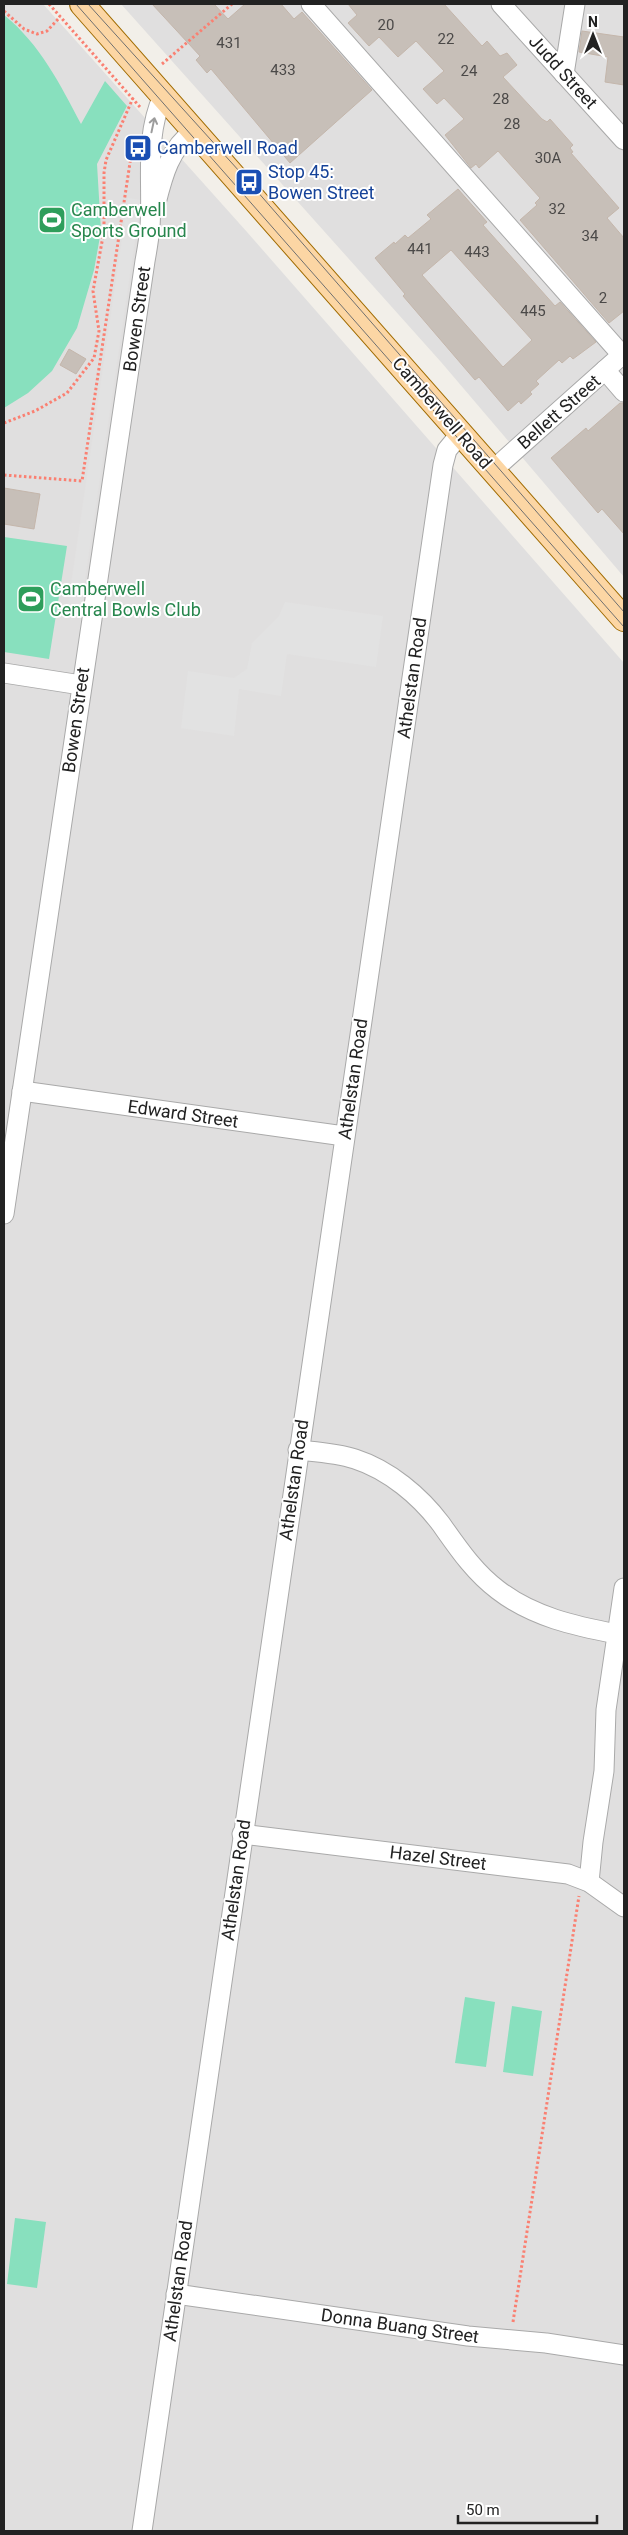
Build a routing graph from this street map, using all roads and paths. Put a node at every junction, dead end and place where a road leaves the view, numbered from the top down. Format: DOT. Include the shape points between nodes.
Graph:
graph roads {
  1 [pos="49,4"];
  2 [pos="82,4"];
  3 [pos="232,4"];
  4 [pos="311,4"];
  5 [pos="502,4"];
  6 [pos="575,4"];
  7 [pos="4,11"];
  8 [pos="60,17"];
  9 [pos="564,74"];
  10 [pos="146,77"];
  11 [pos="163,96"];
  12 [pos="133,98"];
  13 [pos="137,113"];
  14 [pos="194,130"];
  15 [pos="624,140"];
  16 [pos="131,151"];
  17 [pos="150,226"];
  18 [pos="623,354"];
  19 [pos="605,370"];
  20 [pos="624,392"];
  21 [pos="4,423"];
  22 [pos="461,434"];
  23 [pos="493,470"];
  24 [pos="4,475"];
  25 [pos="624,619"];
  26 [pos="4,673"];
  27 [pos="81,685"];
  28 [pos="22,1091"];
  29 [pos="344,1136"];
  30 [pos="4,1214"];
  31 [pos="298,1450"];
  32 [pos="624,1588"];
  33 [pos="617,1634"];
  34 [pos="242,1834"];
  35 [pos="585,1880"];
  36 [pos="624,1907"];
  37 [pos="176,2294"];
  38 [pos="510,2340"];
  39 [pos="624,2356"];
  40 [pos="142,2531"];
  1 -- 8 [label="path"];
  2 -- 10 [label="main road, Camberwell Road"];
  3 -- 10 [label="path"];
  4 -- 18 [label="street"];
  5 -- 9 [label="street, Judd Street"];
  6 -- 9 [label="street"];
  7 -- 8 [label="path" via="24,29 37,34 47,31"];
  8 -- 12 [label="path"];
  9 -- 15 [label="street, Judd Street"];
  10 -- 11 [label="main road, Camberwell Road"];
  11 -- 14 [label="main road, Camberwell Road"];
  17 -- 11 [label="street, Bowen Street, one-way" via="151,137"];
  12 -- 13 [label="path" via="140,107"];
  12 -- 21 [label="path" via="106,160 104,173 104,231 93,291 99,331 94,358 67,393"];
  14 -- 17 [label="street, Bowen Street" via="170,158"];
  14 -- 22 [label="main road, Camberwell Road"];
  16 -- 24 [label="path" via="82,481"];
  17 -- 27 [label="street, Bowen Street"];
  18 -- 19 [label="street, Bellett Street"];
  19 -- 20 [label="street"];
  19 -- 23 [label="street, Bellett Street"];
  22 -- 23 [label="main road, Camberwell Road"];
  22 -- 29 [label="street, Athelstan Road" via="447,450 442,465"];
  23 -- 25 [label="main road, Camberwell Road"];
  26 -- 27 [label="street"];
  27 -- 28 [label="street, Bowen Street"];
  28 -- 29 [label="street, Edward Street"];
  28 -- 30 [label="street, Bowen Street"];
  29 -- 31 [label="street, Athelstan Road"];
  31 -- 33 [label="street" via="354,1459 384,1473 428,1508 466,1559 498,1590 552,1619"];
  31 -- 34 [label="street, Athelstan Road"];
  32 -- 33 [label="street"];
  33 -- 35 [label="street" via="606,1710 604,1771"];
  34 -- 35 [label="street, Hazel Street"];
  34 -- 37 [label="street, Athelstan Road"];
  35 -- 36 [label="street, Hazel Street"];
  35 -- 38 [label="path"];
  37 -- 38 [label="street, Donna Buang Street"];
  37 -- 40 [label="street, Athelstan Road"];
  38 -- 39 [label="street, Donna Buang Street"];
}
